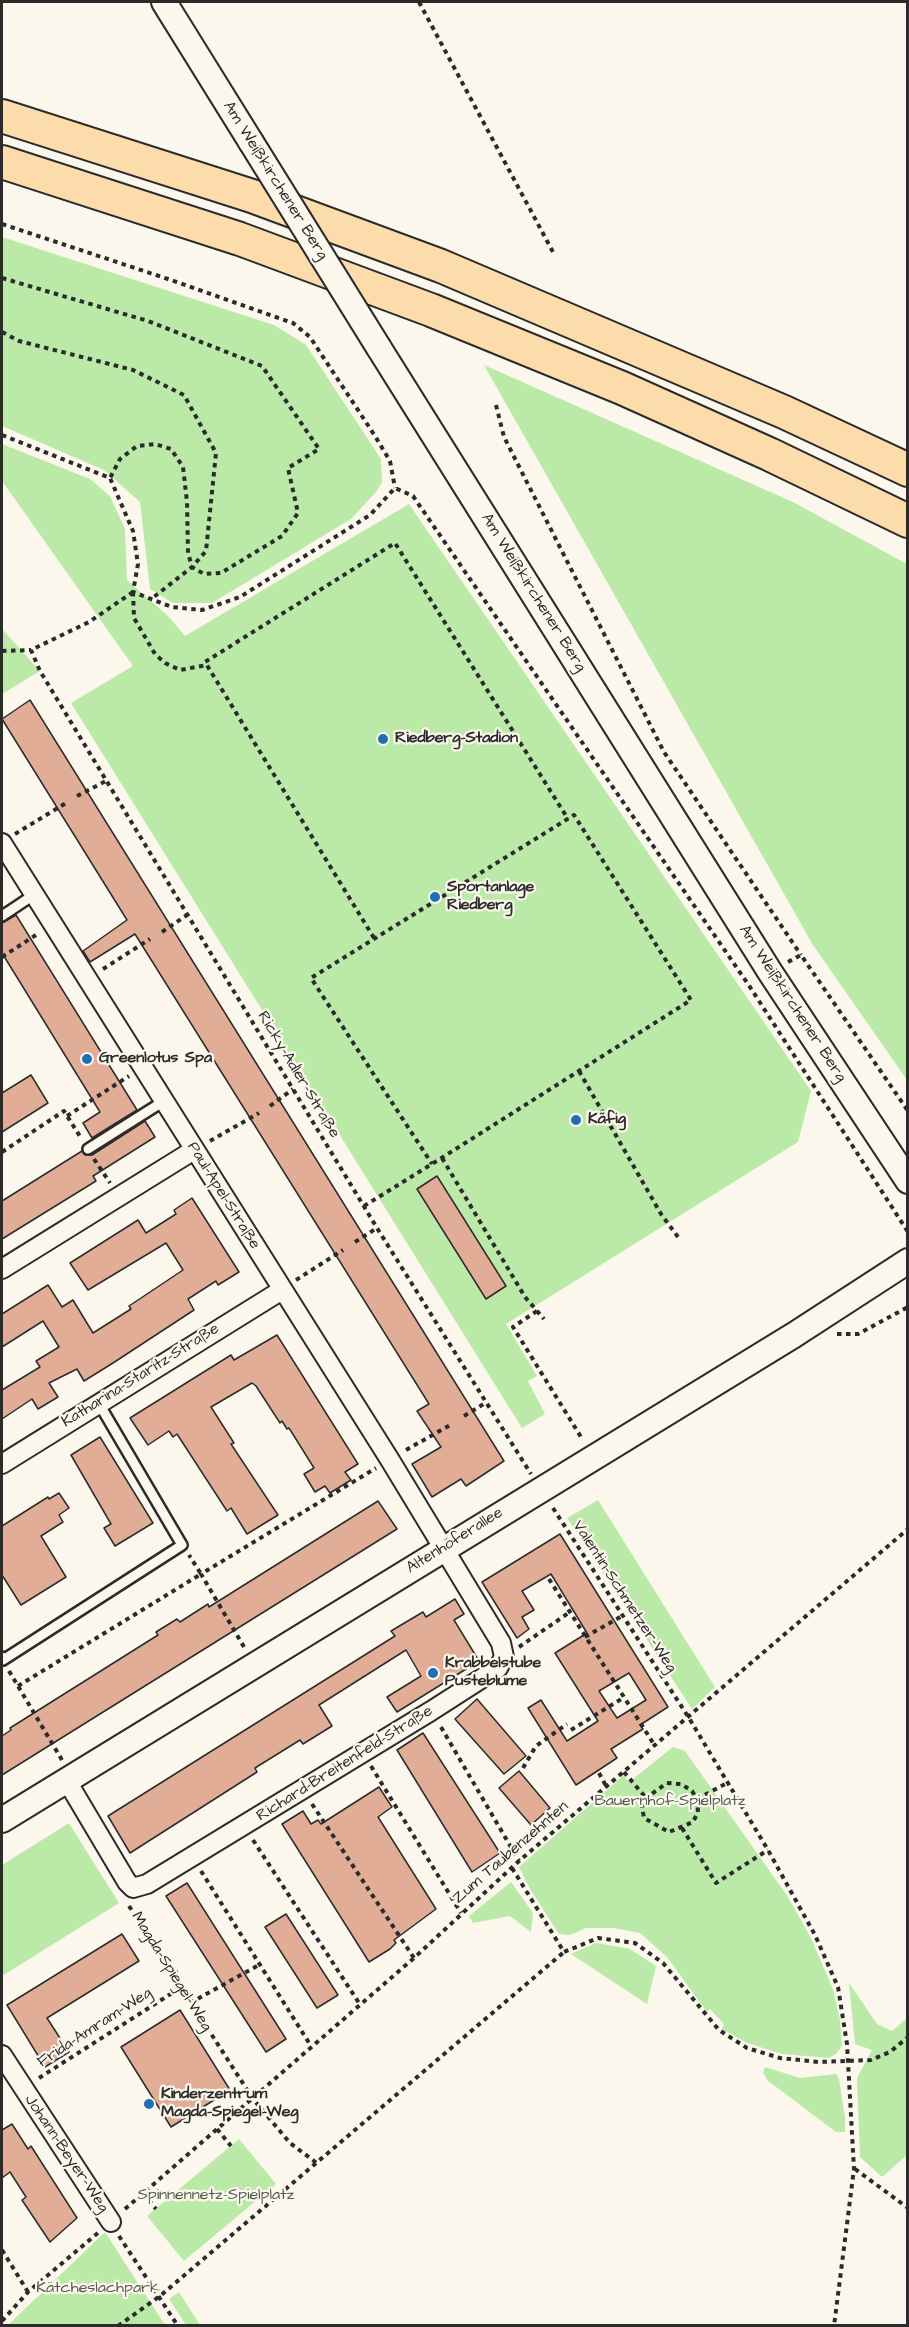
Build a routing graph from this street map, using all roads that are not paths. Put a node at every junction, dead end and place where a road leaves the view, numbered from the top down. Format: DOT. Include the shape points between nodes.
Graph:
graph roads {
  1 [pos="164,2"];
  2 [pos="2,116"];
  3 [pos="2,162"];
  4 [pos="908,470"];
  5 [pos="908,521"];
  6 [pos="2,842"];
  7 [pos="36,894"];
  8 [pos="2,916"];
  9 [pos="165,1101"];
  10 [pos="88,1149"];
  11 [pos="194,1150"];
  12 [pos="908,1181"];
  13 [pos="908,1261"];
  14 [pos="2,1269"];
  15 [pos="282,1290"];
  16 [pos="98,1402"];
  17 [pos="2,1464"];
  18 [pos="443,1549"];
  19 [pos="2,1659"];
  20 [pos="64,1771"];
  21 [pos="2,1820"];
  22 [pos="2,2055"];
  23 [pos="7,2077"];
  24 [pos="111,2222"];
  1 -- 12 [label="main road, Am Weißkirchener Berg, bridge" via="770,972"];
  2 -- 4 [label="highway" via="252,196 441,266 773,407"];
  3 -- 5 [label="highway" via="240,239 431,310 622,388"];
  6 -- 7 [label="street, Paul-Apel-Straße"];
  7 -- 8 [label="lane"];
  7 -- 9 [label="street, Paul-Apel-Straße"];
  9 -- 10 [label="lane"];
  9 -- 11 [label="street, Paul-Apel-Straße"];
  11 -- 14 [label="street"];
  11 -- 15 [label="street, Paul-Apel-Straße"];
  13 -- 18 [label="main road, Altenhöferallee"];
  15 -- 16 [label="street, Katharina-Staritz-Straße"];
  15 -- 18 [label="street, Paul-Apel-Straße"];
  16 -- 17 [label="street, Katharina-Staritz-Straße"];
  16 -- 19 [label="lane" via="183,1545"];
  18 -- 20 [label="main road, Altenhöferallee"];
  18 -- 20 [label="street, Richard-Breitenfeld-Straße" via="501,1643 504,1657 498,1668 193,1858 147,1884 124,1887"];
  20 -- 21 [label="main road, Altenhöferallee"];
  22 -- 23 [label="street, Johann-Beyer-Weg"];
  23 -- 24 [label="street, Johann-Beyer-Weg" via="22,2088"];
}
